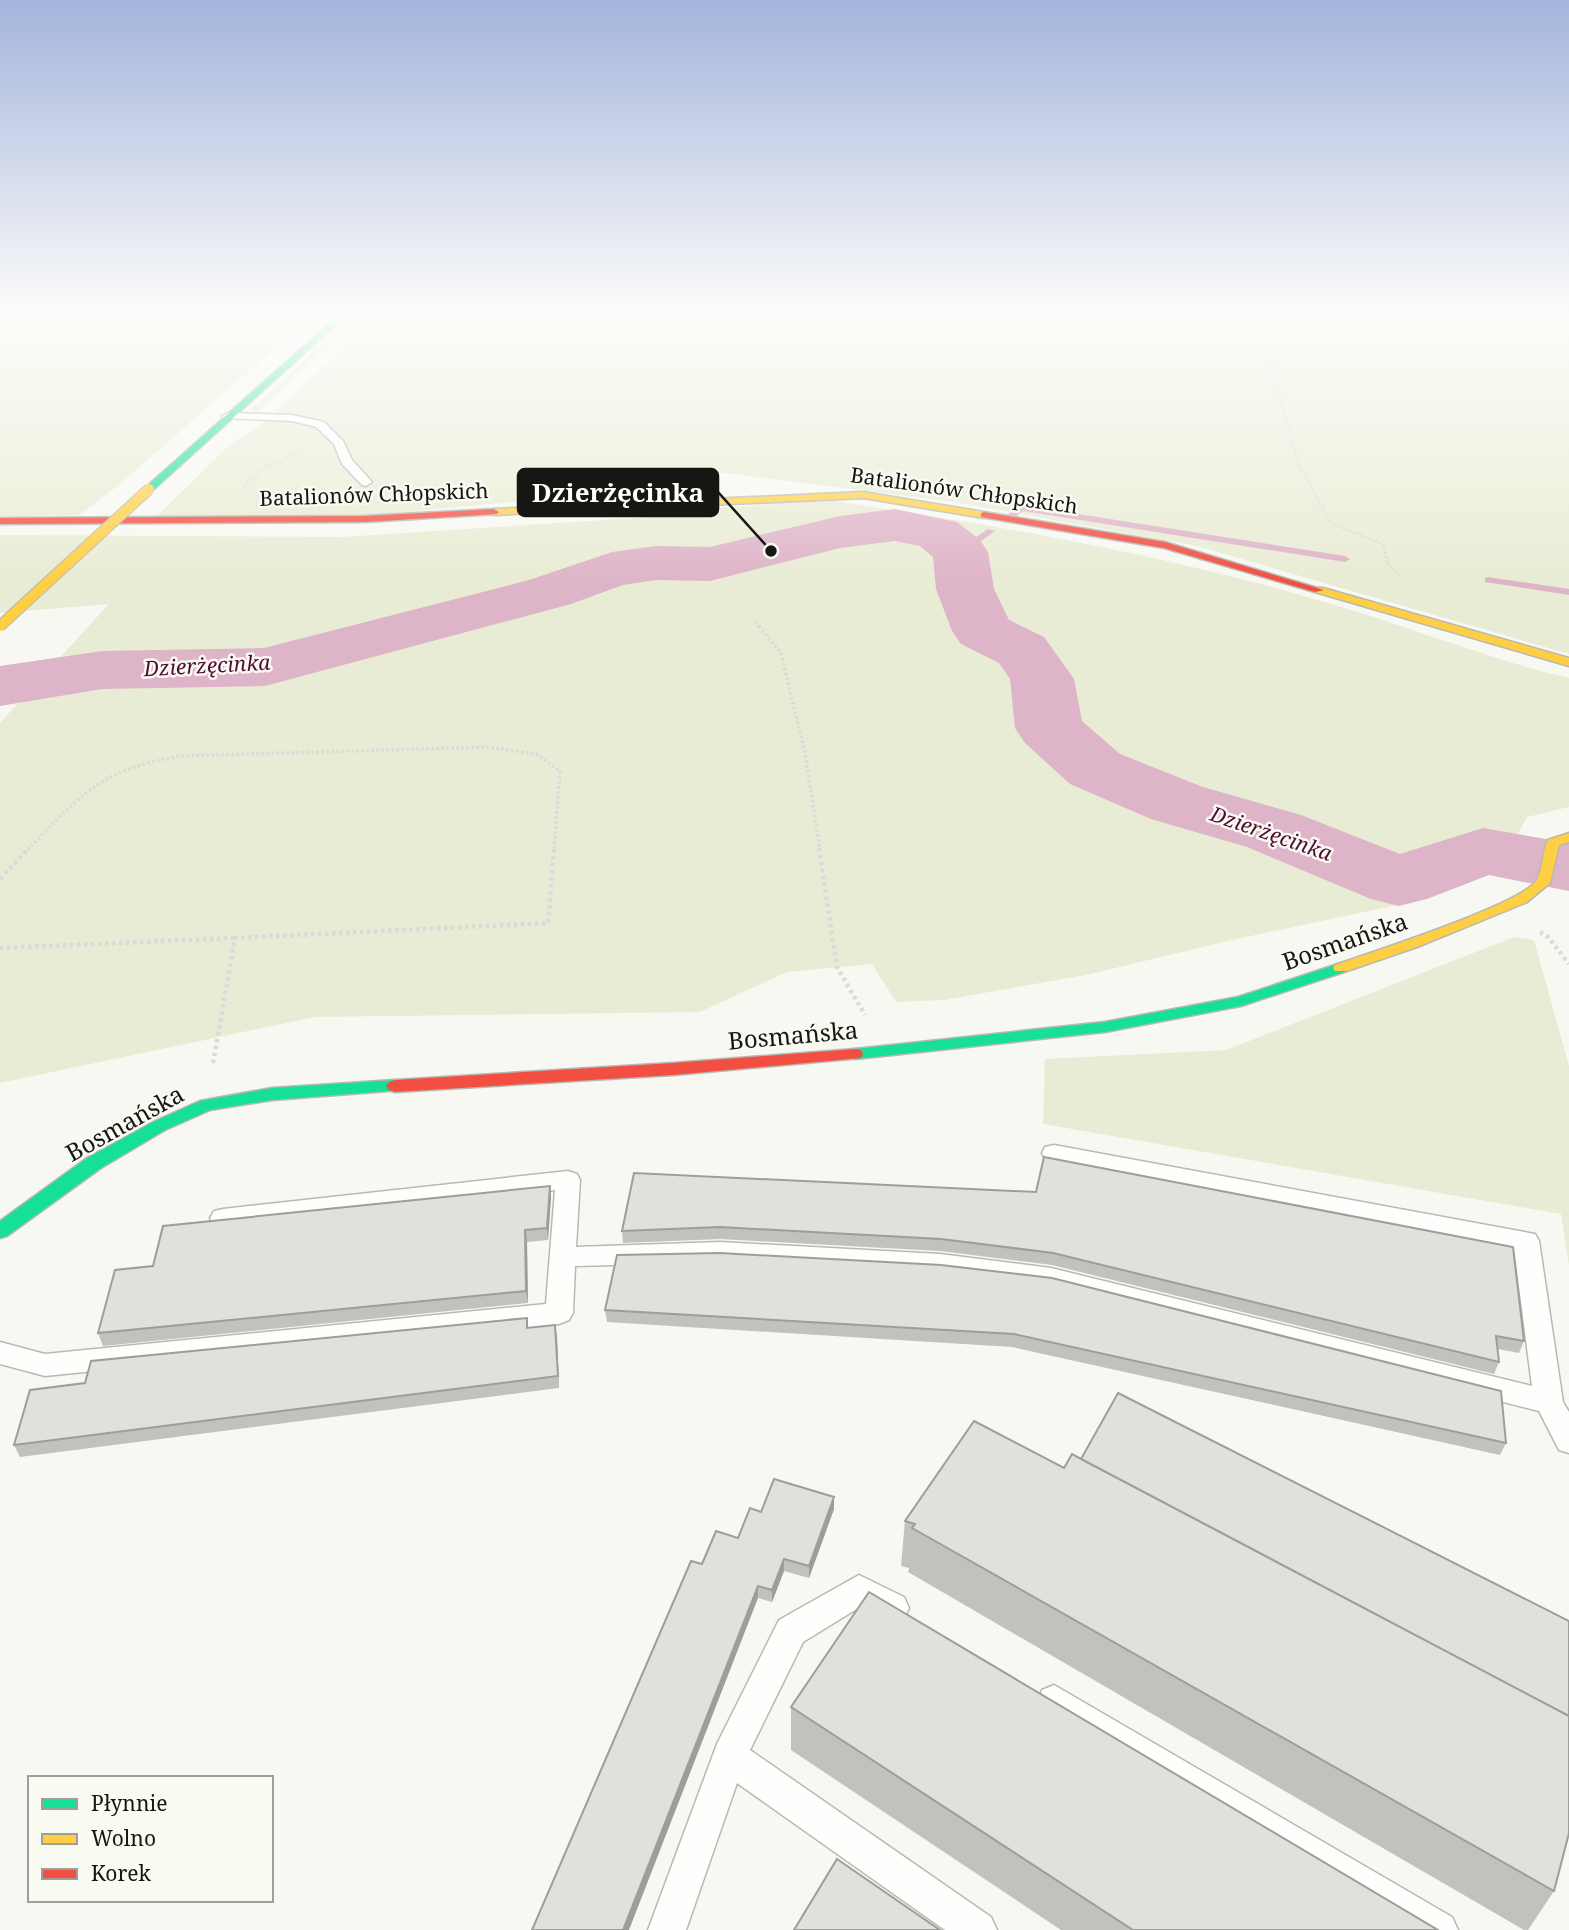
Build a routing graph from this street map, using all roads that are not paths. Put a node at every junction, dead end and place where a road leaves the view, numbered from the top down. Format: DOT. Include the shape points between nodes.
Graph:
graph roads {
  1 [pos="243,403"];
  2 [pos="228,416"];
  3 [pos="366,482"];
  4 [pos="0,521"];
  5 [pos="0,625"];
  6 [pos="1569,662"];
  7 [pos="1561,840"];
  8 [pos="1054,1153"];
  9 [pos="223,1218"];
  10 [pos="0,1231"];
  11 [pos="563,1257"];
  12 [pos="0,1353"];
  13 [pos="1549,1402"];
  14 [pos="1569,1441"];
  15 [pos="916,1620"];
  16 [pos="1023,1683"];
  17 [pos="729,1756"];
  18 [pos="667,1930"];
  19 [pos="978,1930"];
  20 [pos="1440,1930"];
  1 -- 2 [label="street"];
  2 -- 3 [label="lane" via="308,420 324,426"];
  2 -- 5 [label="street, bridge"];
  4 -- 6 [label="street, Batalionów Chłopskich" via="365,519 863,495 1144,540"];
  7 -- 10 [label="street, Bosmańska" via="1543,883 1522,899 1412,944 1241,1001 1105,1027 885,1051 272,1094 206,1105 94,1163"];
  8 -- 13 [label="lane" via="1526,1241"];
  9 -- 11 [label="lane" via="568,1180"];
  11 -- 12 [label="lane" via="559,1313 45,1365"];
  11 -- 13 [label="lane" via="720,1252 940,1264 1051,1278"];
  13 -- 14 [label="lane"];
  15 -- 17 [label="lane" via="859,1590 791,1631"];
  16 -- 20 [label="lane"];
  17 -- 18 [label="lane"];
  17 -- 19 [label="lane"];
}
